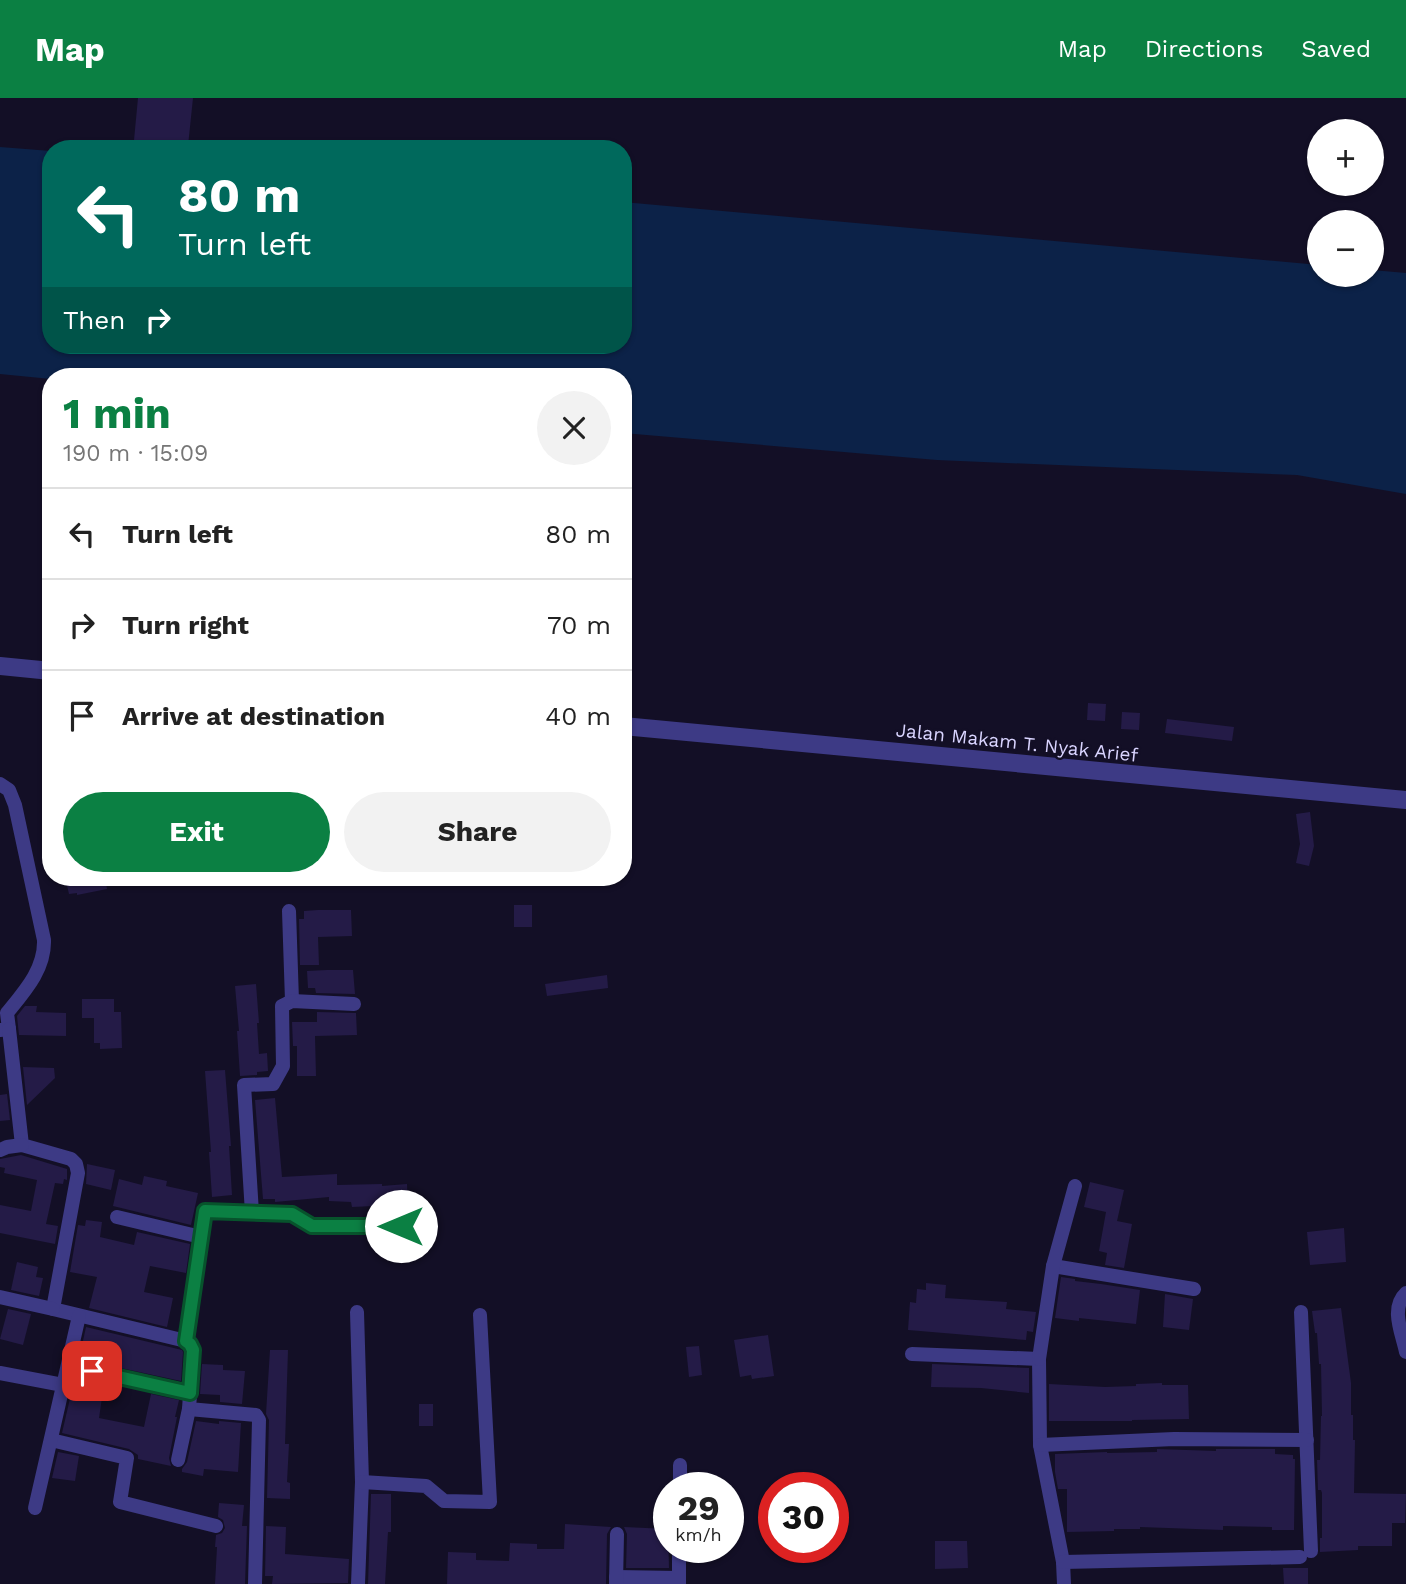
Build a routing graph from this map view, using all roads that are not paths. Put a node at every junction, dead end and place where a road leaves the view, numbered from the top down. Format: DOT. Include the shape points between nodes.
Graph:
graph roads {
  1 [pos="0,666"];
  2 [pos="42,670"];
  3 [pos="632,727"];
  4 [pos="0,784"];
  5 [pos="1406,800"];
  6 [pos="289,911"];
  7 [pos="292,1001"];
  8 [pos="354,1004"];
  9 [pos="5,1029"];
  10 [pos="22,1145"];
  11 [pos="0,1150"];
  12 [pos="1075,1186"];
  13 [pos="252,1213"];
  14 [pos="117,1217"];
  15 [pos="401,1226"];
  16 [pos="201,1237"];
  17 [pos="1053,1266"];
  18 [pos="1194,1289"];
  19 [pos="1406,1293"];
  20 [pos="0,1297"];
  21 [pos="53,1309"];
  22 [pos="357,1312"];
  23 [pos="1301,1312"];
  24 [pos="480,1315"];
  25 [pos="79,1316"];
  26 [pos="186,1341"];
  27 [pos="1406,1352"];
  28 [pos="912,1354"];
  29 [pos="1039,1359"];
  30 [pos="68,1366"];
  31 [pos="0,1373"];
  32 [pos="63,1385"];
  33 [pos="190,1393"];
  34 [pos="188,1409"];
  35 [pos="51,1440"];
  36 [pos="1307,1440"];
  37 [pos="1040,1445"];
  38 [pos="178,1460"];
  39 [pos="680,1465"];
  40 [pos="680,1472"];
  41 [pos="362,1482"];
  42 [pos="35,1508"];
  43 [pos="216,1525"];
  44 [pos="617,1534"];
  45 [pos="1063,1562"];
  46 [pos="679,1563"];
  47 [pos="616,1580"];
  48 [pos="679,1581"];
  49 [pos="255,1584"];
  50 [pos="358,1584"];
  51 [pos="1064,1584"];
  1 -- 2 [label="street"];
  3 -- 5 [label="street, Jalan Makam T. Nyak Arief"];
  4 -- 9 [label="street" via="9,790 15,805 44,940 38,970 7,1013"];
  6 -- 7 [label="street"];
  7 -- 8 [label="street"];
  7 -- 13 [label="street" via="282,1006 283,1066 274,1084 244,1085"];
  9 -- 10 [label="street"];
  10 -- 11 [label="street"];
  10 -- 21 [label="street" via="71,1159 78,1173"];
  12 -- 17 [label="street"];
  13 -- 15 [label="street" via="292,1214 312,1226"];
  13 -- 16 [label="street" via="205,1211"];
  14 -- 16 [label="street"];
  16 -- 26 [label="street"];
  17 -- 18 [label="street"];
  17 -- 29 [label="street"];
  19 -- 27 [label="street" via="1397,1315"];
  20 -- 21 [label="street"];
  21 -- 25 [label="street"];
  22 -- 41 [label="street"];
  23 -- 36 [label="street"];
  24 -- 41 [label="street" via="490,1502 444,1501 426,1486"];
  25 -- 26 [label="street"];
  25 -- 30 [label="street"];
  26 -- 33 [label="street" via="193,1350"];
  28 -- 29 [label="street"];
  29 -- 37 [label="street"];
  30 -- 32 [label="street"];
  30 -- 33 [label="street"];
  31 -- 32 [label="street"];
  32 -- 35 [label="street"];
  33 -- 34 [label="street"];
  34 -- 38 [label="street"];
  34 -- 49 [label="street" via="253,1413 259,1420"];
  35 -- 42 [label="street"];
  35 -- 43 [label="street" via="127,1458 120,1502"];
  36 -- 37 [label="street"];
  36 -- 45 [label="street" via="1305,1554"];
  37 -- 45 [label="street"];
  39 -- 40 [label="street"];
  41 -- 50 [label="street"];
  44 -- 47 [label="street"];
  45 -- 51 [label="street"];
  46 -- 48 [label="street"];
  47 -- 48 [label="street"];
}
